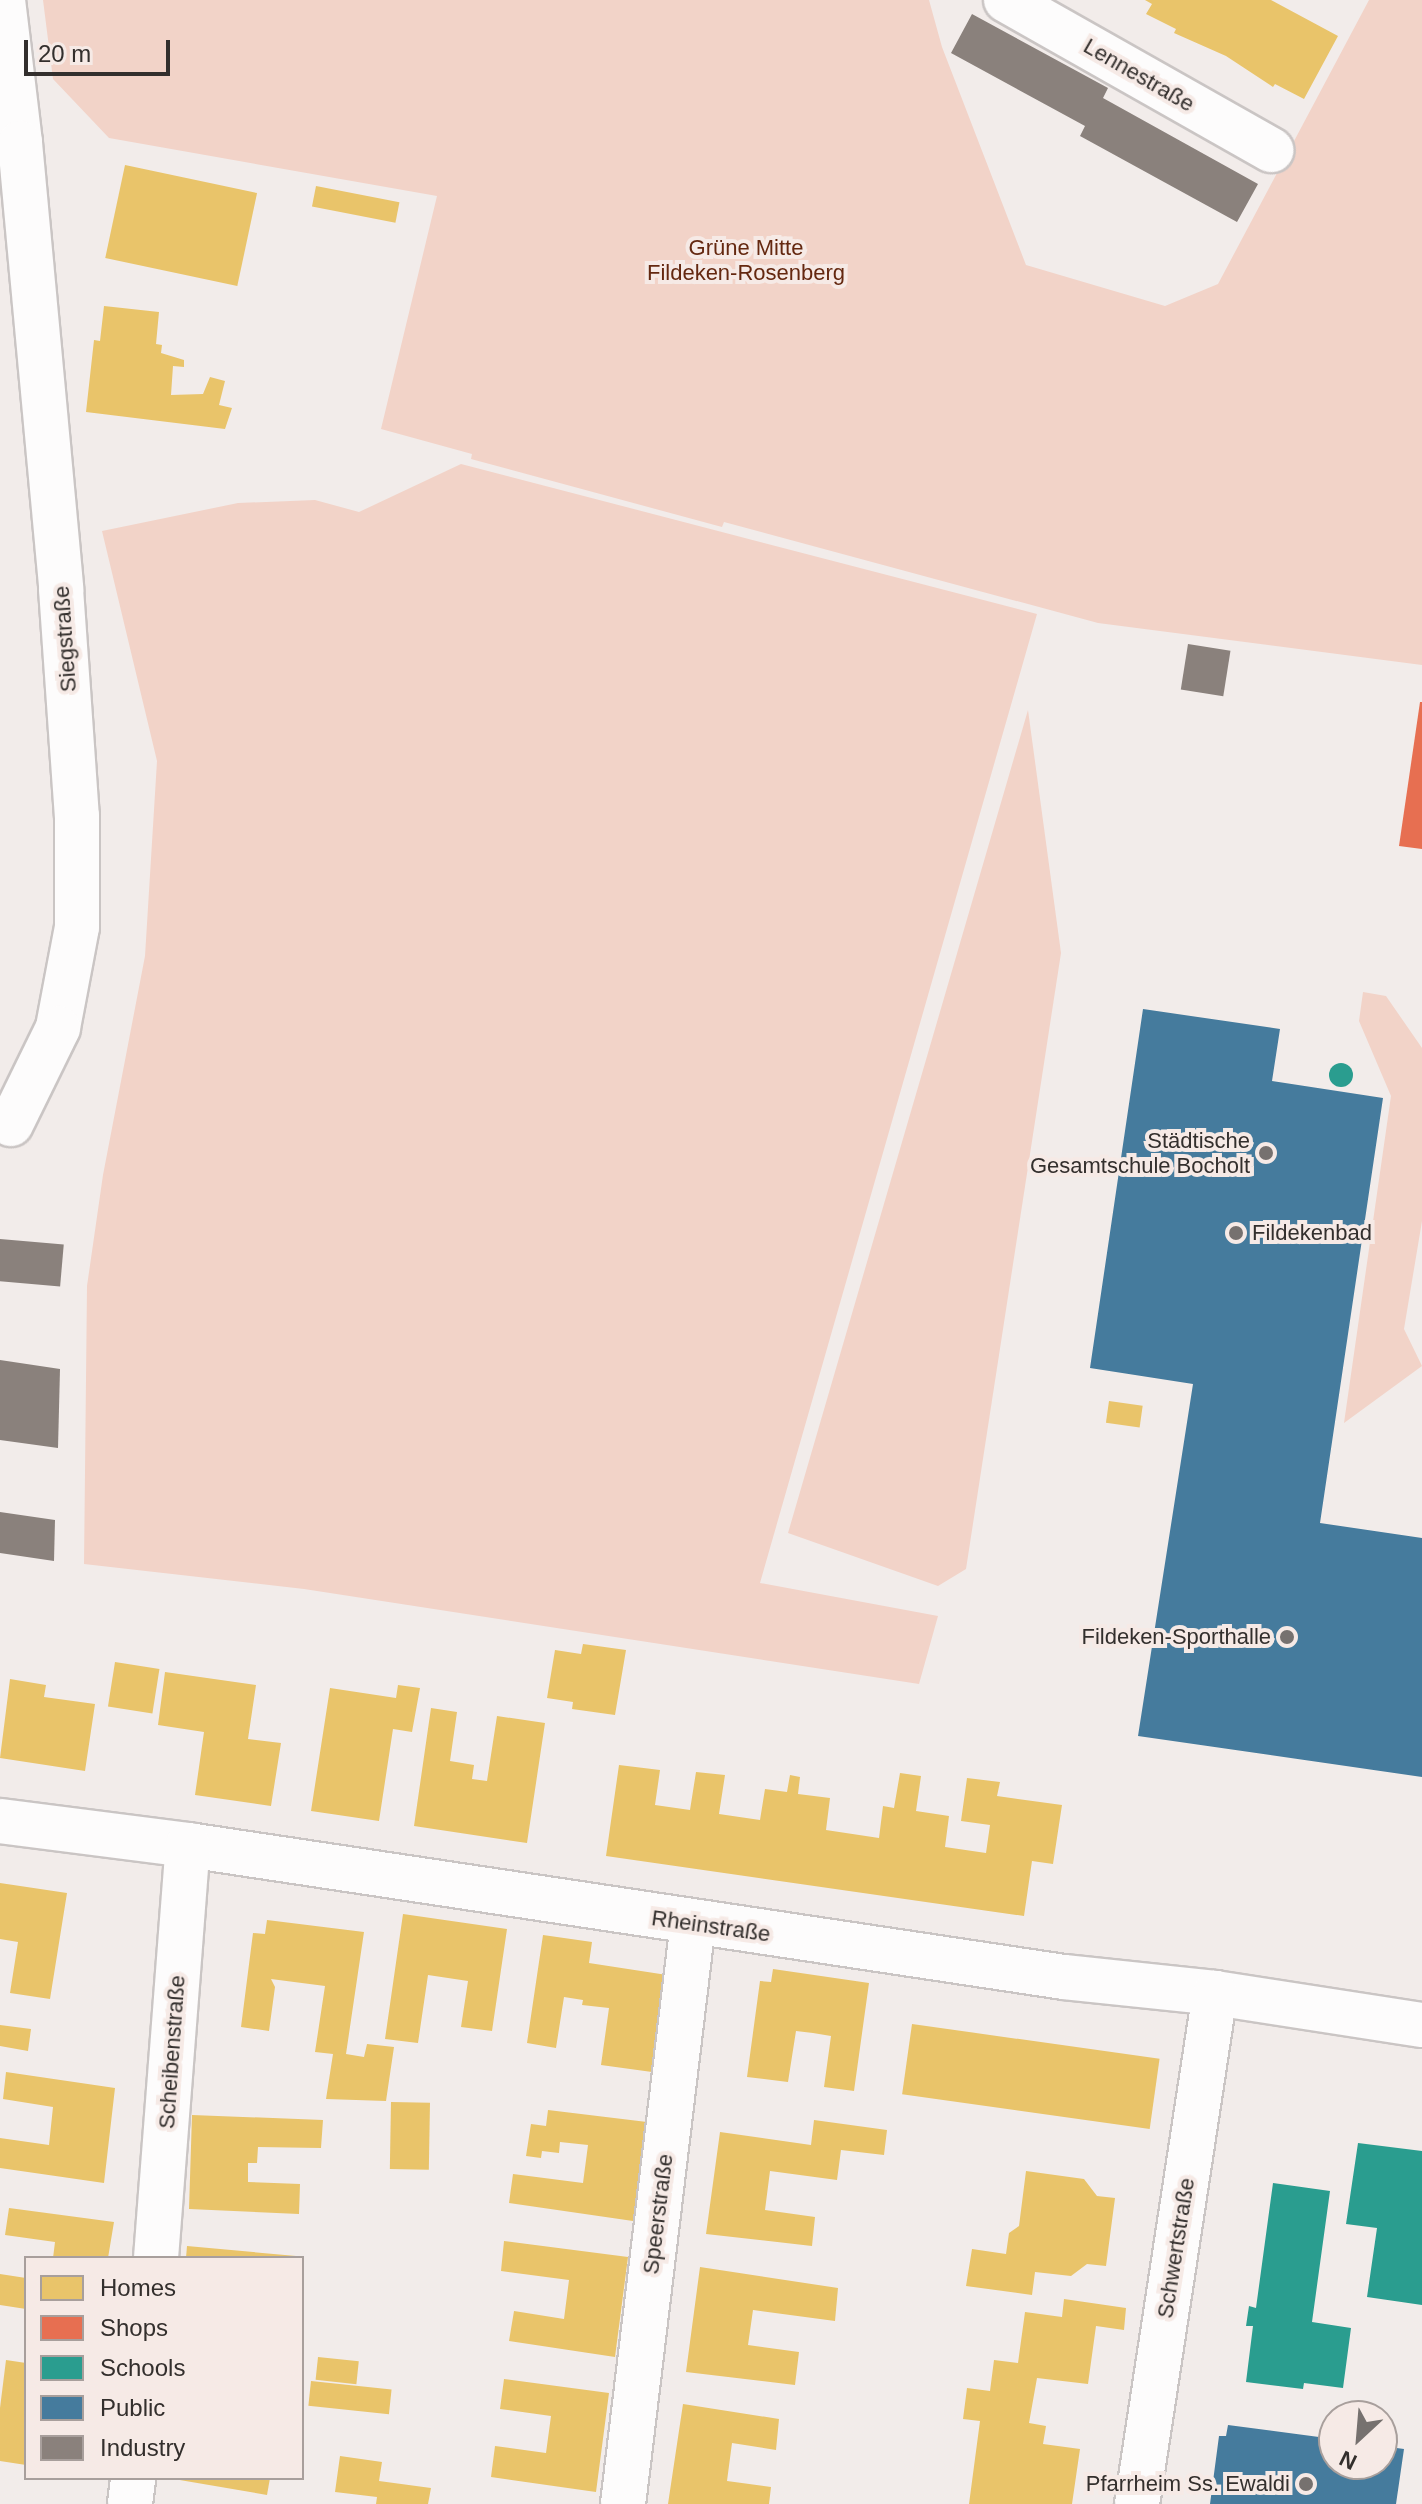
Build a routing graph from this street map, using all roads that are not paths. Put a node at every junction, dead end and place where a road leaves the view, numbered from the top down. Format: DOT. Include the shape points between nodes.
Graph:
graph roads {
  1 [pos="3,0"];
  2 [pos="1006,0"];
  3 [pos="10,143"];
  4 [pos="1271,150"];
  5 [pos="11,1124"];
  6 [pos="0,1821"];
  7 [pos="188,1845"];
  8 [pos="693,1923"];
  9 [pos="1215,1993"];
  10 [pos="1422,2025"];
  11 [pos="156,2256"];
  12 [pos="133,2480"];
  13 [pos="130,2504"];
  14 [pos="623,2504"];
  15 [pos="1137,2504"];
  1 -- 3 [label="street, Siegstraße"];
  2 -- 4 [label="street, Lennestraße"];
  3 -- 5 [label="street, Siegstraße" via="62,604 77,816 77,927 58,1028"];
  6 -- 7 [label="street, Rheinstraße"];
  7 -- 8 [label="street, Rheinstraße"];
  7 -- 11 [label="street, Scheibenstraße"];
  8 -- 9 [label="street, Rheinstraße" via="1064,1977"];
  8 -- 14 [label="street, Speerstraße"];
  9 -- 10 [label="street, Rheinstraße"];
  9 -- 15 [label="street, Schwertstraße"];
  12 -- 13 [label="street"];
}
